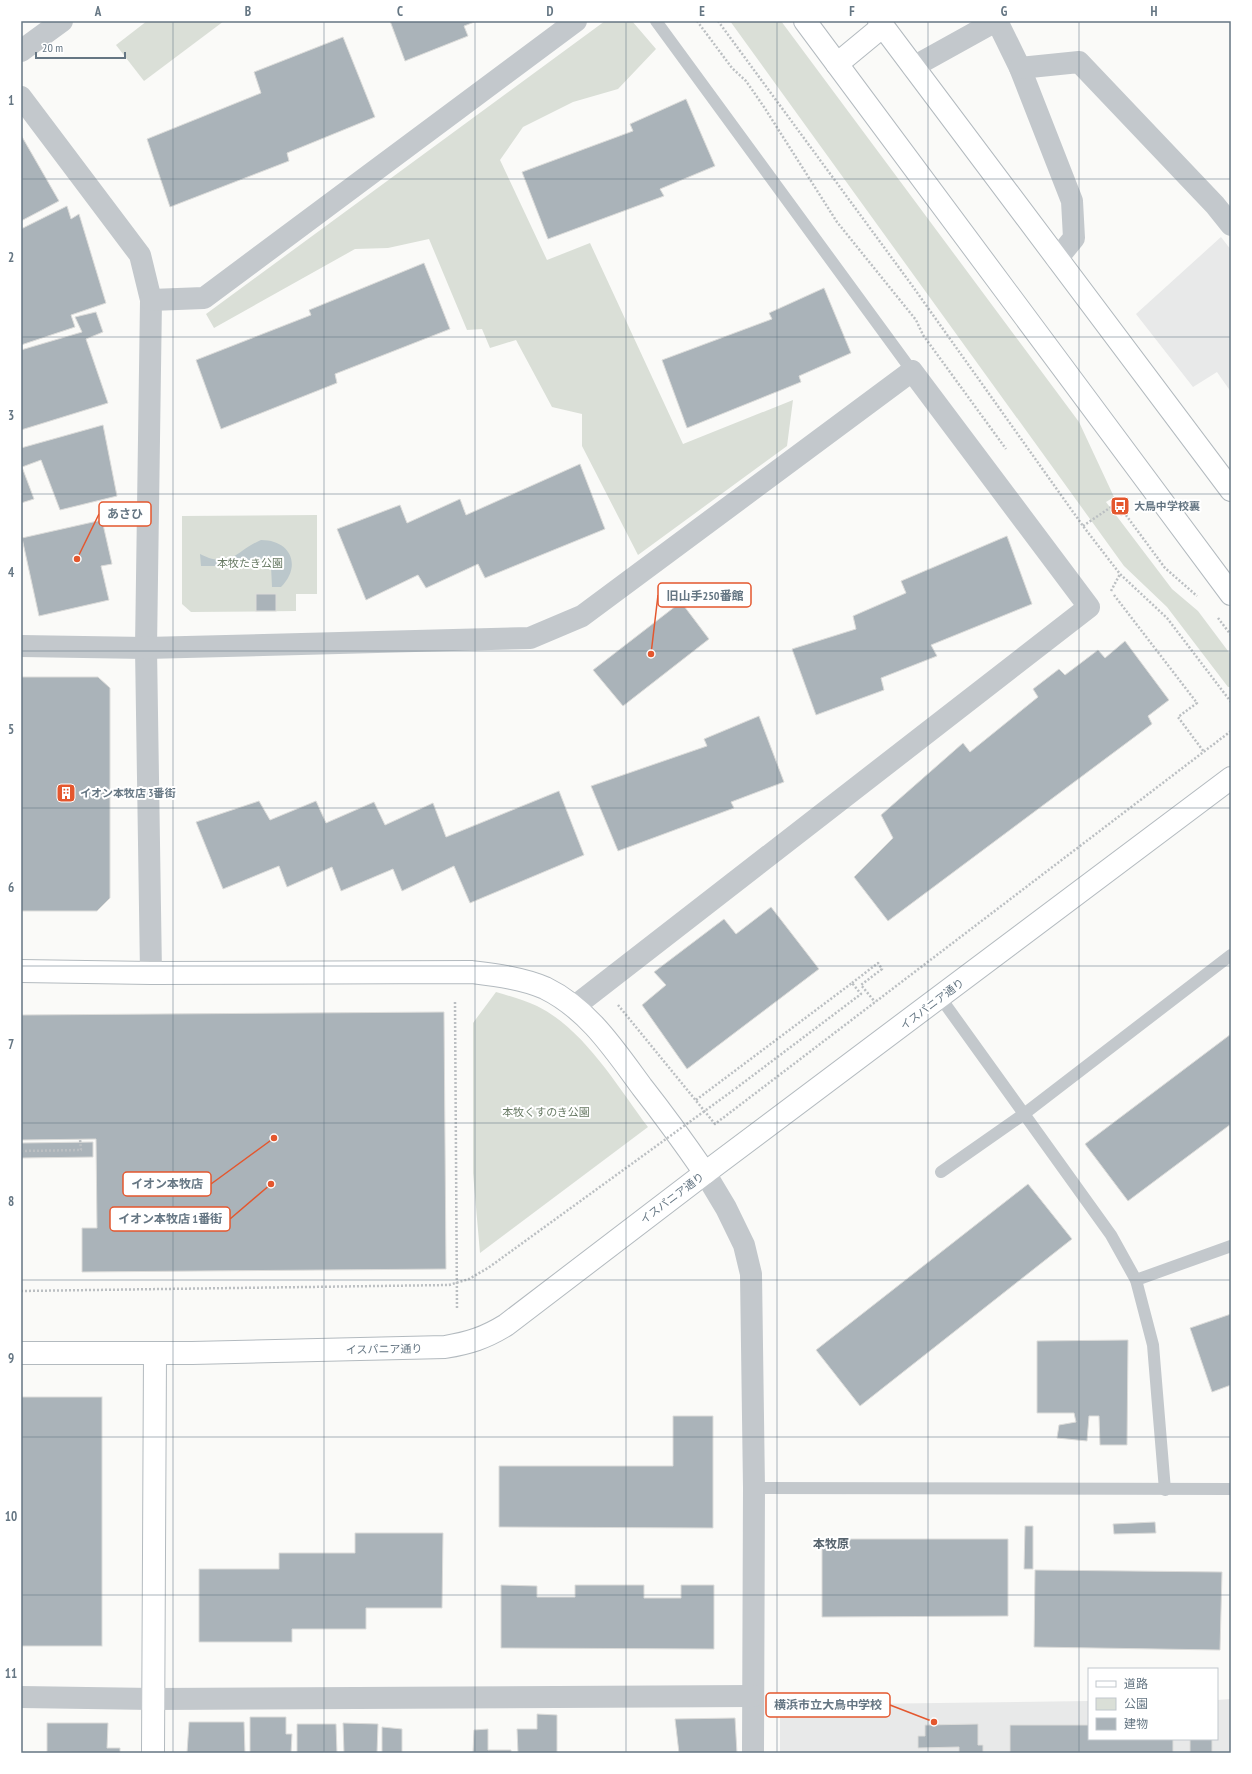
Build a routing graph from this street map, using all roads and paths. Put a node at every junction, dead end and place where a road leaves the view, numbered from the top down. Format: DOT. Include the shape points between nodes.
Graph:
graph roads {
  1 [pos="62,21"];
  2 [pos="576,21"];
  3 [pos="656,21"];
  4 [pos="697,21"];
  5 [pos="718,21"];
  6 [pos="806,21"];
  7 [pos="997,21"];
  8 [pos="881,24"];
  9 [pos="21,51"];
  10 [pos="837,64"];
  11 [pos="913,66"];
  12 [pos="1020,68"];
  13 [pos="21,97"];
  14 [pos="1231,225"];
  15 [pos="1058,259"];
  16 [pos="151,300"];
  17 [pos="912,370"];
  18 [pos="1008,450"];
  19 [pos="1231,490"];
  20 [pos="1083,526"];
  21 [pos="1120,574"];
  22 [pos="1107,585"];
  23 [pos="1111,591"];
  24 [pos="1231,594"];
  25 [pos="1199,597"];
  26 [pos="1214,613"];
  27 [pos="1231,635"];
  28 [pos="21,646"];
  29 [pos="146,648"];
  30 [pos="1231,702"];
  31 [pos="1231,731"];
  32 [pos="1204,752"];
  33 [pos="1231,778"];
  34 [pos="1231,955"];
  35 [pos="21,972"];
  36 [pos="151,973"];
  37 [pos="852,982"];
  38 [pos="602,985"];
  39 [pos="940,997"];
  40 [pos="455,1002"];
  41 [pos="875,1002"];
  42 [pos="575,1006"];
  43 [pos="696,1100"];
  44 [pos="1024,1114"];
  45 [pos="80,1139"];
  46 [pos="21,1151"];
  47 [pos="941,1172"];
  48 [pos="705,1173"];
  49 [pos="1231,1246"];
  50 [pos="1136,1280"];
  51 [pos="21,1291"];
  52 [pos="457,1310"];
  53 [pos="21,1353"];
  54 [pos="155,1354"];
  55 [pos="754,1488"];
  56 [pos="1231,1489"];
  57 [pos="1165,1490"];
  58 [pos="753,1696"];
  59 [pos="21,1697"];
  60 [pos="153,1699"];
  61 [pos="153,1753"];
  62 [pos="753,1753"];
  1 -- 9 [label="street"];
  2 -- 16 [label="street" via="204,298"];
  3 -- 17 [label="lane"];
  4 -- 18 [label="path" via="732,68 746,81 837,222 916,320 922,335"];
  5 -- 20 [label="path" via="911,284"];
  6 -- 10 [label="street"];
  7 -- 11 [label="street"];
  7 -- 12 [label="street"];
  8 -- 10 [label="street"];
  8 -- 11 [label="street"];
  10 -- 24 [label="street"];
  11 -- 15 [label="street"];
  12 -- 14 [label="street" via="1079,62"];
  12 -- 15 [label="street" via="1072,201 1074,238"];
  13 -- 16 [label="street" via="140,255"];
  15 -- 19 [label="street"];
  16 -- 29 [label="street"];
  17 -- 29 [label="street" via="582,616 530,638"];
  17 -- 38 [label="street" via="1089,607"];
  20 -- 21 [label="path"];
  20 -- 25 [label="path" via="1117,503 1165,568"];
  21 -- 23 [label="path"];
  21 -- 30 [label="path" via="1167,618"];
  22 -- 23 [label="path"];
  23 -- 32 [label="path" via="1197,703 1178,717"];
  26 -- 27 [label="path"];
  28 -- 29 [label="street"];
  29 -- 36 [label="street"];
  31 -- 32 [label="path"];
  32 -- 41 [label="path"];
  33 -- 39 [label="street, イスパニア通り"];
  34 -- 44 [label="lane"];
  35 -- 36 [label="street"];
  36 -- 42 [label="street" via="471,972 510,978 544,988"];
  37 -- 41 [label="path" via="878,963 882,969 861,984"];
  37 -- 43 [label="path"];
  37 -- 51 [label="path, bridge" via="861,994 735,1090 488,1268 469,1279 449,1285"];
  38 -- 42 [label="street"];
  38 -- 43 [label="path"];
  39 -- 44 [label="lane"];
  39 -- 48 [label="street, イスパニア通り"];
  40 -- 52 [label="path"];
  41 -- 43 [label="path" via="715,1124"];
  42 -- 48 [label="street" via="601,1032"];
  44 -- 47 [label="lane"];
  44 -- 50 [label="lane" via="1111,1234"];
  45 -- 46 [label="path" via="81,1150"];
  48 -- 54 [label="street, イスパニア通り" via="506,1325 469,1343 445,1347"];
  48 -- 55 [label="street" via="744,1245 751,1274"];
  49 -- 50 [label="lane"];
  50 -- 57 [label="lane" via="1153,1346"];
  53 -- 54 [label="street, イスパニア通り"];
  54 -- 60 [label="street"];
  55 -- 57 [label="lane"];
  55 -- 58 [label="street"];
  56 -- 57 [label="lane"];
  58 -- 60 [label="street"];
  58 -- 62 [label="street"];
  59 -- 60 [label="street"];
  60 -- 61 [label="street"];
}
